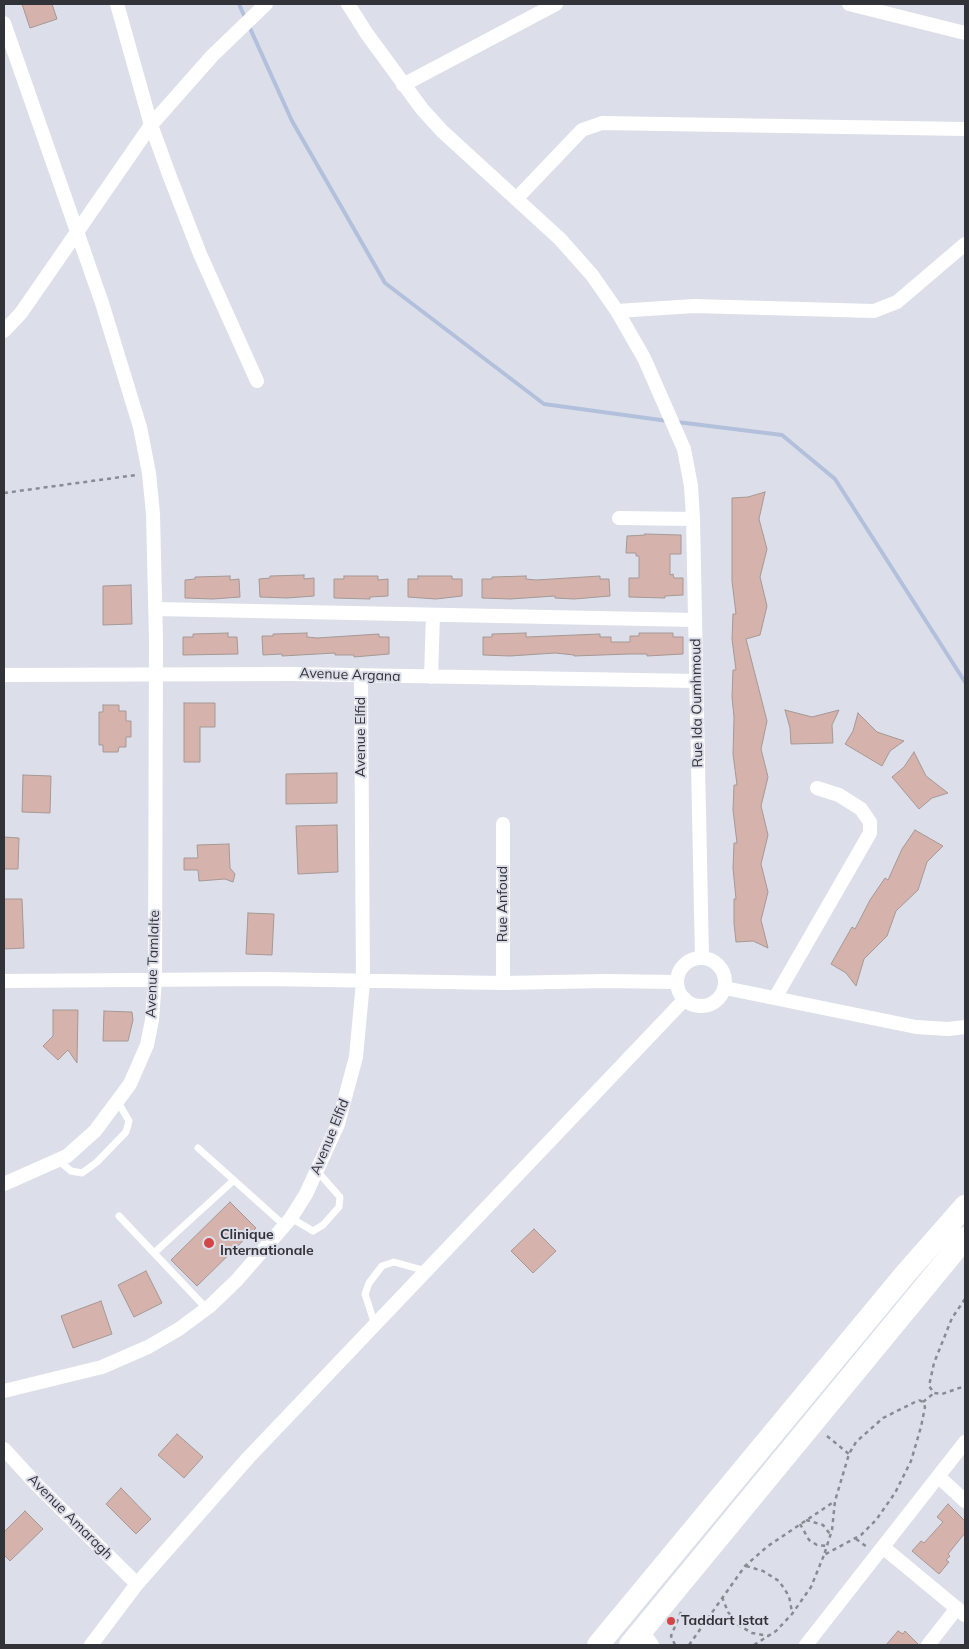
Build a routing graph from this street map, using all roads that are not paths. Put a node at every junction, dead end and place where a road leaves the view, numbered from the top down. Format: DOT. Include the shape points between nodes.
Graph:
graph roads {
  1 [pos="116,4"];
  2 [pos="266,4"];
  3 [pos="348,4"];
  4 [pos="556,4"];
  5 [pos="850,4"];
  6 [pos="4,23"];
  7 [pos="965,33"];
  8 [pos="403,86"];
  9 [pos="151,125"];
  10 [pos="965,129"];
  11 [pos="517,198"];
  12 [pos="77,230"];
  13 [pos="965,244"];
  14 [pos="617,311"];
  15 [pos="4,331"];
  16 [pos="257,381"];
  17 [pos="619,518"];
  18 [pos="693,519"];
  19 [pos="156,610"];
  20 [pos="433,615"];
  21 [pos="695,620"];
  22 [pos="4,675"];
  23 [pos="156,676"];
  24 [pos="361,676"];
  25 [pos="431,678"];
  26 [pos="696,681"];
  27 [pos="817,788"];
  28 [pos="504,824"];
  29 [pos="702,958"];
  30 [pos="155,980"];
  31 [pos="4,981"];
  32 [pos="363,982"];
  33 [pos="677,982"];
  34 [pos="503,983"];
  35 [pos="725,988"];
  36 [pos="775,998"];
  37 [pos="685,1000"];
  38 [pos="965,1027"];
  39 [pos="118,1102"];
  40 [pos="198,1148"];
  41 [pos="58,1160"];
  42 [pos="317,1171"];
  43 [pos="234,1180"];
  44 [pos="4,1184"];
  45 [pos="965,1206"];
  46 [pos="119,1216"];
  47 [pos="288,1222"];
  48 [pos="965,1238"];
  49 [pos="154,1253"];
  50 [pos="426,1271"];
  51 [pos="206,1308"];
  52 [pos="376,1325"];
  53 [pos="4,1392"];
  54 [pos="965,1442"];
  55 [pos="4,1449"];
  56 [pos="939,1477"];
  57 [pos="965,1501"];
  58 [pos="884,1548"];
  59 [pos="137,1584"];
  60 [pos="961,1611"];
  61 [pos="641,1640"];
  62 [pos="91,1645"];
  63 [pos="598,1645"];
  64 [pos="806,1645"];
  65 [pos="928,1645"];
  1 -- 9 [label="street"];
  2 -- 9 [label="street" via="212,56"];
  3 -- 8 [label="street, Rue Ida Oumhmoud"];
  4 -- 8 [label="street"];
  5 -- 7 [label="street"];
  6 -- 12 [label="street, Avenue Tamlalte"];
  8 -- 11 [label="street, Rue Ida Oumhmoud" via="442,130"];
  9 -- 12 [label="street"];
  9 -- 16 [label="street" via="200,254"];
  10 -- 11 [label="street" via="602,123 582,130"];
  11 -- 14 [label="street, Rue Ida Oumhmoud" via="573,252"];
  12 -- 15 [label="street" via="21,312"];
  12 -- 19 [label="street, Avenue Tamlalte" via="140,427 154,514"];
  13 -- 14 [label="street" via="896,302 874,311 694,306"];
  14 -- 18 [label="street, Rue Ida Oumhmoud" via="644,358 684,449"];
  17 -- 18 [label="street"];
  18 -- 21 [label="street, Rue Ida Oumhmoud"];
  19 -- 20 [label="street"];
  19 -- 23 [label="street, Avenue Tamlalte"];
  20 -- 21 [label="street"];
  20 -- 25 [label="street"];
  21 -- 26 [label="street, Rue Ida Oumhmoud"];
  22 -- 23 [label="street, Avenue Argana"];
  23 -- 24 [label="street, Avenue Argana"];
  23 -- 30 [label="street, Avenue Tamlalte"];
  24 -- 25 [label="street, Avenue Argana"];
  24 -- 32 [label="street, Avenue Elfid"];
  25 -- 26 [label="street, Avenue Argana"];
  26 -- 29 [label="street, Rue Ida Oumhmoud"];
  27 -- 36 [label="street" via="839,795 862,809 870,822 870,833"];
  28 -- 34 [label="street, Rue Anfoud"];
  29 -- 33 [label="street" via="682,968"];
  29 -- 35 [label="street" via="717,964 722,971"];
  30 -- 31 [label="street"];
  30 -- 32 [label="street"];
  30 -- 39 [label="street, Avenue Tamlalte" via="147,1045 134,1078"];
  32 -- 34 [label="street"];
  32 -- 42 [label="street, Avenue Elfid" via="356,1057 348,1091 338,1124"];
  33 -- 34 [label="street"];
  33 -- 37 [label="street"];
  35 -- 36 [label="street"];
  35 -- 37 [label="street" via="716,1002 708,1005"];
  36 -- 38 [label="street" via="916,1027"];
  37 -- 50 [label="street"];
  39 -- 41 [label="street, Avenue Tamlalte" via="95,1131"];
  39 -- 41 [label="lane" via="129,1121 126,1132 97,1162 82,1173 71,1171"];
  40 -- 43 [label="lane"];
  41 -- 44 [label="street, Avenue Tamlalte"];
  42 -- 47 [label="street, Avenue Elfid"];
  42 -- 47 [label="lane" via="340,1197 338,1208 324,1225 313,1231"];
  43 -- 47 [label="lane"];
  43 -- 49 [label="lane"];
  45 -- 63 [label="highway"];
  46 -- 49 [label="lane"];
  47 -- 51 [label="street, Avenue Elfid" via="238,1280"];
  48 -- 61 [label="highway"];
  49 -- 51 [label="lane"];
  50 -- 52 [label="street"];
  50 -- 52 [label="lane" via="394,1262 382,1266 365,1294"];
  51 -- 53 [label="street, Avenue Elfid" via="148,1347 102,1367"];
  52 -- 59 [label="street" via="248,1458"];
  54 -- 56 [label="street"];
  55 -- 59 [label="street, Avenue Amaragh"];
  56 -- 57 [label="street"];
  56 -- 58 [label="street"];
  58 -- 60 [label="street"];
  58 -- 64 [label="street"];
  59 -- 62 [label="street"];
  60 -- 65 [label="street"];
}
